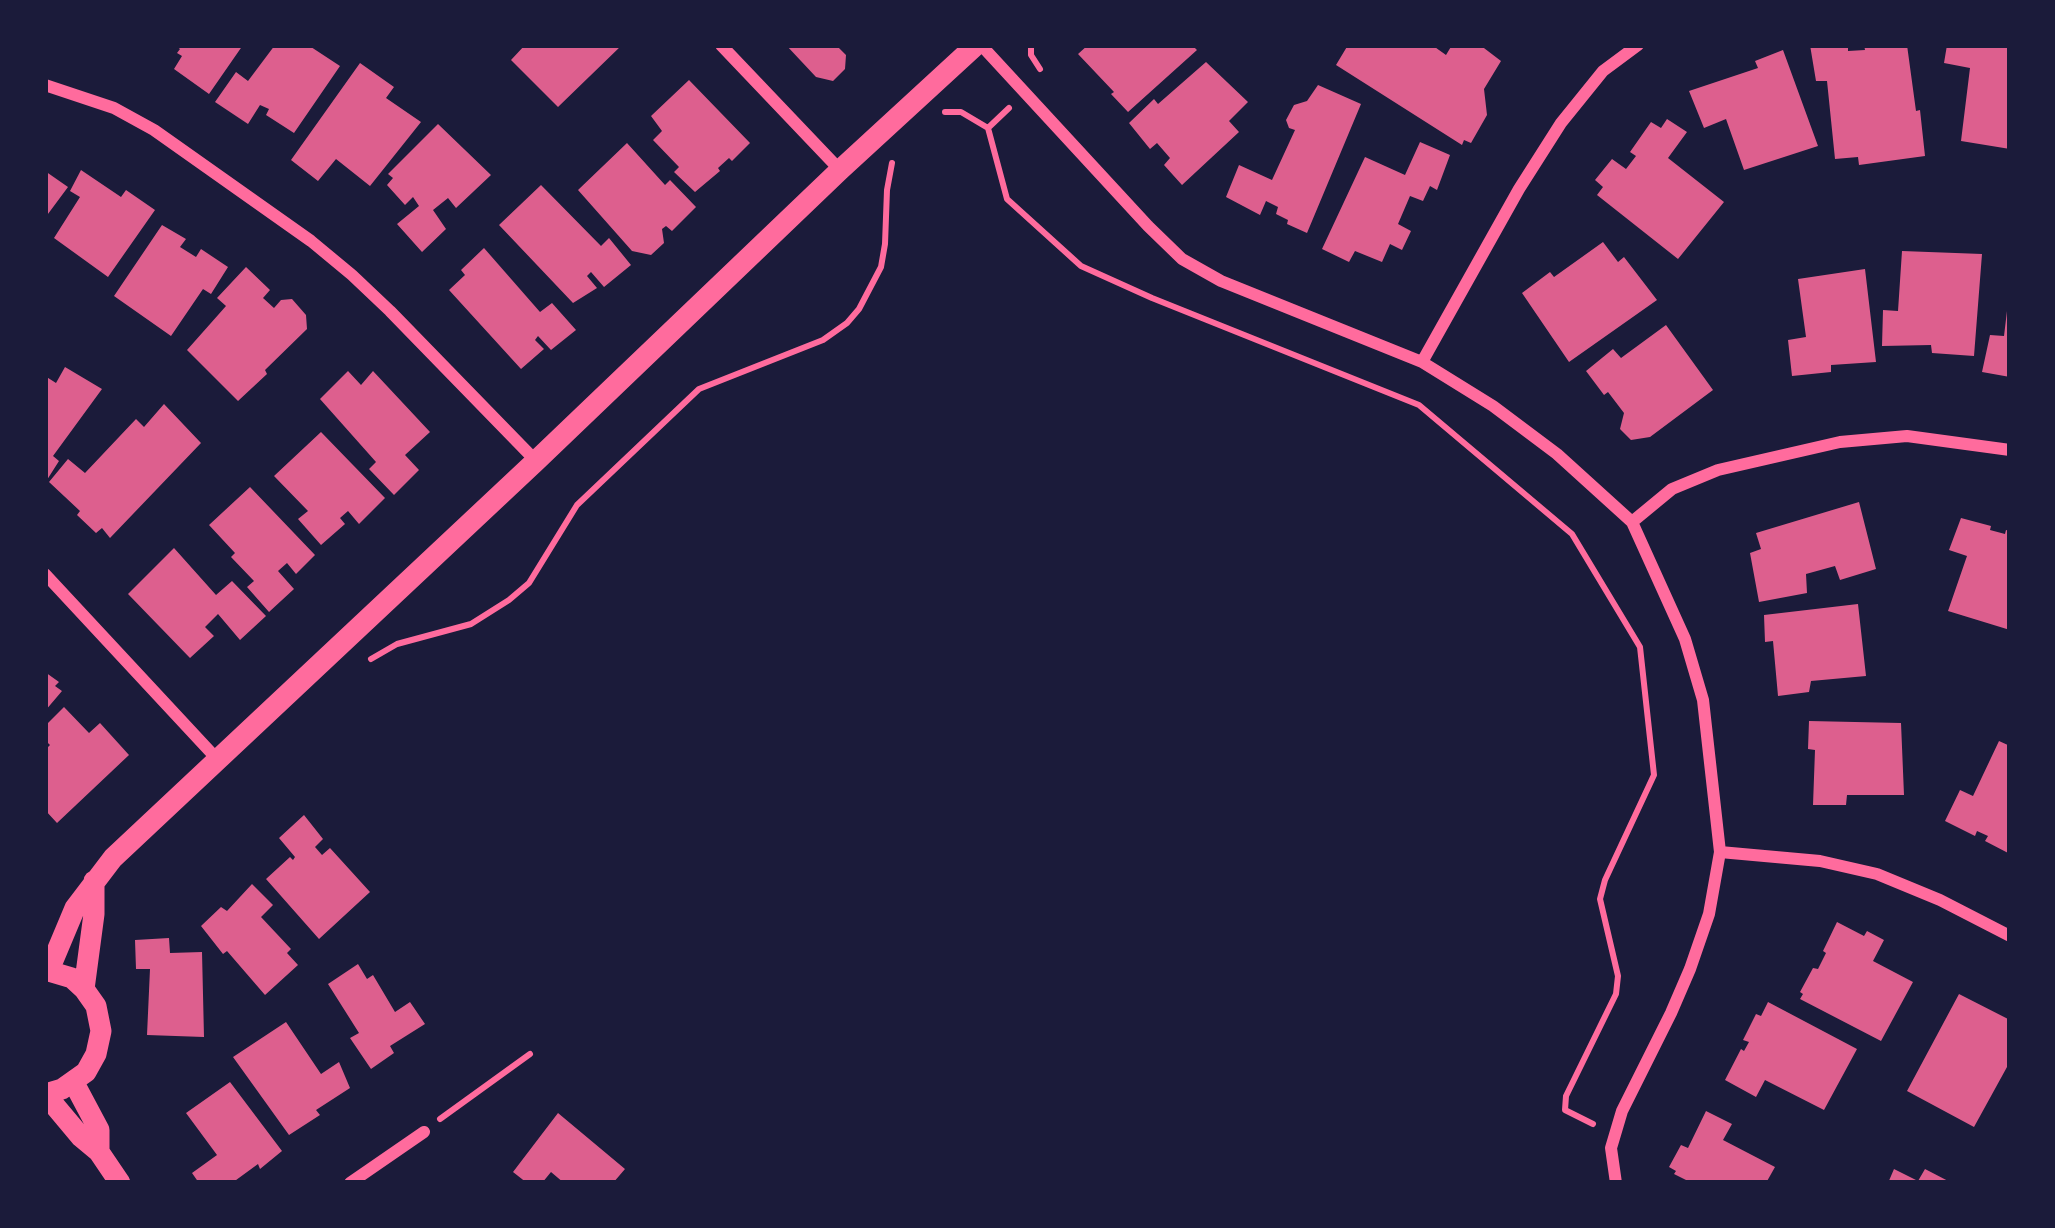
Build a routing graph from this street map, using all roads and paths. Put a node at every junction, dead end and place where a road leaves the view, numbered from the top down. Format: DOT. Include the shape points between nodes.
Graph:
graph roads {
  1 [pos="721,45"];
  2 [pos="978,45"];
  3 [pos="1637,45"];
  4 [pos="45,85"];
  5 [pos="942,112"];
  6 [pos="900,148"];
  7 [pos="840,170"];
  8 [pos="1423,362"];
  9 [pos="2010,450"];
  10 [pos="536,461"];
  11 [pos="1632,521"];
  12 [pos="45,574"];
  13 [pos="357,667"];
  14 [pos="217,759"];
  15 [pos="1720,852"];
  16 [pos="94,880"];
  17 [pos="2010,936"];
  18 [pos="47,970"];
  19 [pos="84,989"];
  20 [pos="530,1054"];
  21 [pos="74,1083"];
  22 [pos="45,1094"];
  23 [pos="424,1132"];
  24 [pos="1615,1132"];
  25 [pos="99,1152"];
  26 [pos="120,1183"];
  27 [pos="350,1183"];
  28 [pos="1616,1183"];
  1 -- 7 [label="street"];
  2 -- 7 [label="street"];
  2 -- 8 [label="street" via="1182,259"];
  3 -- 8 [label="street" via="1603,71 1561,123"];
  4 -- 10 [label="street" via="154,130 311,242"];
  5 -- 24 [label="path" via="961,112 988,128 1007,199 1081,266 1418,405 1572,534 1640,647 1654,776 1600,899 1616,994 1565,1096 1565,1110"];
  6 -- 13 [label="path" via="886,190 880,267 847,323 683,402 577,505 530,583 508,600 471,624 397,644"];
  7 -- 10 [label="street"];
  8 -- 11 [label="street" via="1557,454"];
  9 -- 11 [label="street" via="1907,436 1840,442 1718,470 1672,489"];
  10 -- 14 [label="street"];
  11 -- 15 [label="street" via="1685,639 1702,700"];
  12 -- 14 [label="street"];
  14 -- 16 [label="street"];
  15 -- 17 [label="street" via="1876,874"];
  15 -- 24 [label="street" via="1690,969"];
  16 -- 18 [label="street"];
  16 -- 19 [label="street"];
  18 -- 19 [label="street"];
  19 -- 21 [label="street" via="101,1031 96,1054"];
  20 -- 23 [label="path"];
  21 -- 22 [label="street"];
  21 -- 25 [label="street" via="99,1130"];
  22 -- 25 [label="street"];
  23 -- 27 [label="street"];
  24 -- 28 [label="street"];
  25 -- 26 [label="street"];
}
